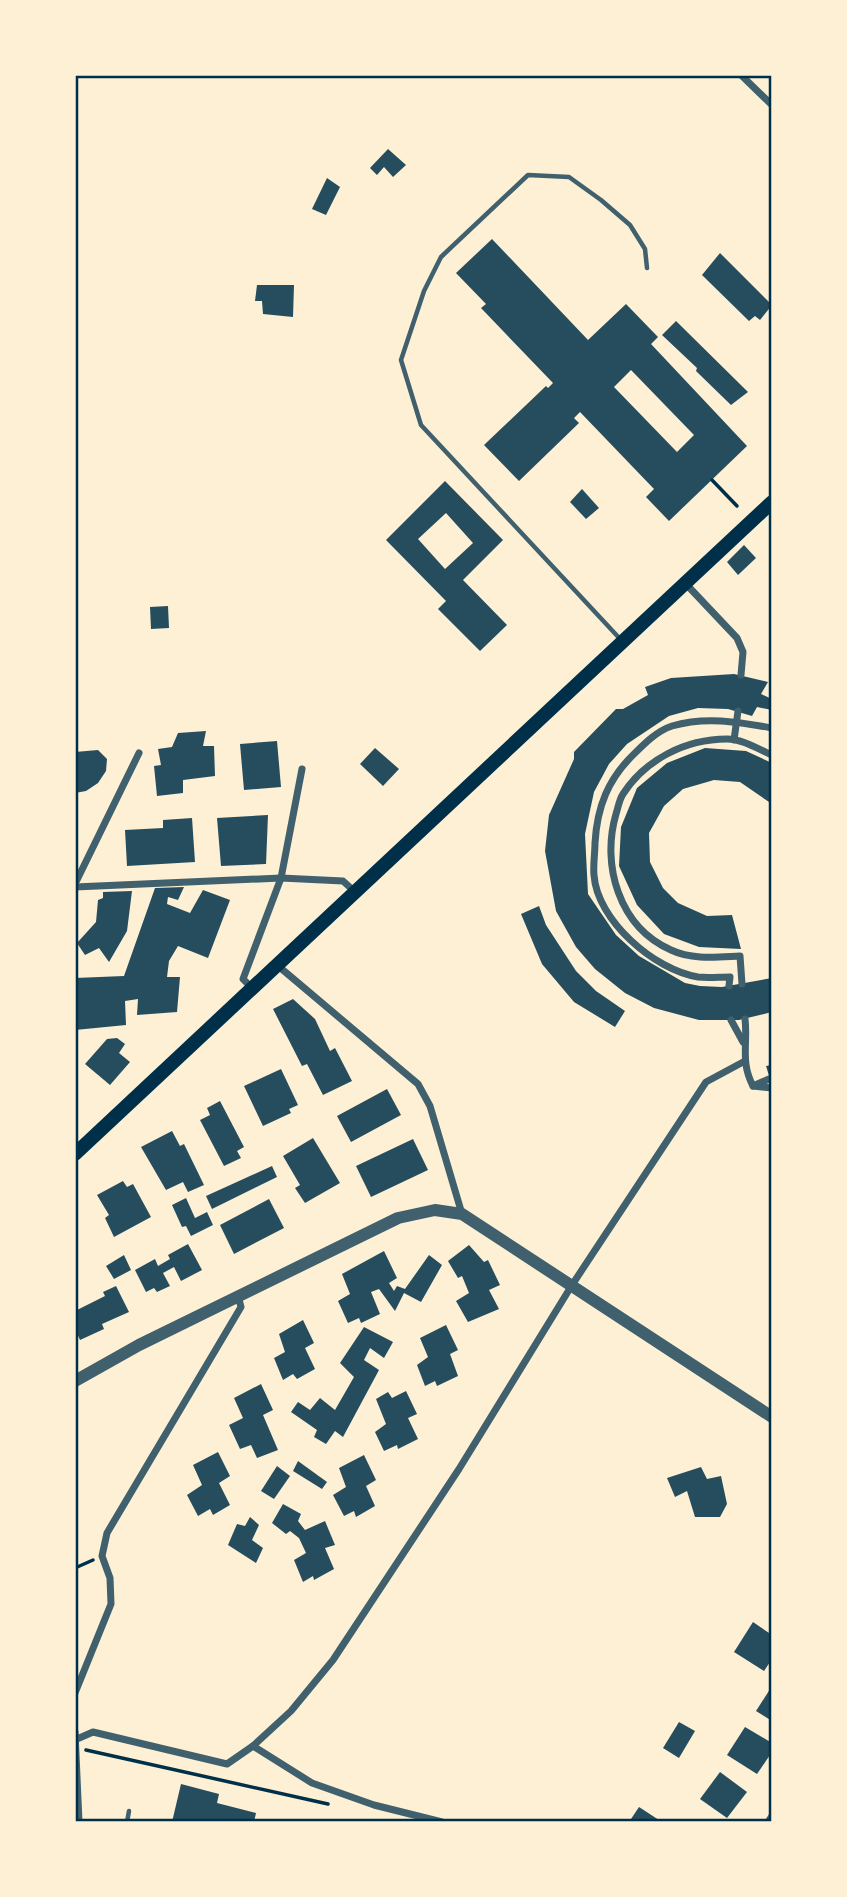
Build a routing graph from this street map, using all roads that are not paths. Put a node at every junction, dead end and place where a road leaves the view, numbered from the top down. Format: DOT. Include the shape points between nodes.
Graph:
graph roads {
  1 [pos="741,75"];
  2 [pos="772,105"];
  3 [pos="647,268"];
  4 [pos="772,502"];
  5 [pos="685,583"];
  6 [pos="622,642"];
  7 [pos="741,676"];
  8 [pos="738,711"];
  9 [pos="737,722"];
  10 [pos="772,728"];
  11 [pos="734,740"];
  12 [pos="139,753"];
  13 [pos="772,755"];
  14 [pos="302,769"];
  15 [pos="281,878"];
  16 [pos="75,885"];
  17 [pos="354,891"];
  18 [pos="276,965"];
  19 [pos="742,984"];
  20 [pos="729,986"];
  21 [pos="251,987"];
  22 [pos="745,1019"];
  23 [pos="731,1020"];
  24 [pos="743,1042"];
  25 [pos="745,1061"];
  26 [pos="769,1079"];
  27 [pos="753,1086"];
  28 [pos="772,1087"];
  29 [pos="75,1154"];
  30 [pos="462,1214"];
  31 [pos="572,1285"];
  32 [pos="238,1296"];
  33 [pos="75,1381"];
  34 [pos="772,1417"];
  35 [pos="75,1693"];
  36 [pos="76,1736"];
  37 [pos="253,1746"];
  38 [pos="130,1811"];
  39 [pos="772,1816"];
  40 [pos="79,1822"];
  41 [pos="127,1822"];
  42 [pos="442,1822"];
  43 [pos="768,1822"];
  1 -- 2 [label="street"];
  3 -- 6 [label="lane" via="645,249 630,225 601,200 569,177 528,175 442,257 424,290 401,360 421,425"];
  4 -- 5 [label="main road"];
  5 -- 6 [label="main road"];
  5 -- 7 [label="street" via="737,638 743,653"];
  6 -- 17 [label="main road"];
  8 -- 9 [label="street"];
  9 -- 10 [label="street"];
  9 -- 11 [label="street"];
  9 -- 20 [label="street" via="706,720 671,727 651,737 618,770 600,802 594,877 604,908 638,949 696,977 730,977"];
  11 -- 13 [label="street"];
  11 -- 19 [label="street" via="676,749 650,763 622,796 610,836 611,869 619,898 634,919 670,950 708,957 740,956"];
  12 -- 16 [label="street"];
  14 -- 15 [label="street"];
  15 -- 16 [label="street"];
  15 -- 17 [label="street" via="342,881"];
  15 -- 21 [label="street" via="243,979"];
  17 -- 18 [label="main road"];
  18 -- 21 [label="main road"];
  18 -- 30 [label="street" via="418,1084 430,1106"];
  21 -- 29 [label="main road"];
  22 -- 24 [label="street"];
  23 -- 24 [label="street"];
  24 -- 25 [label="street"];
  25 -- 27 [label="street"];
  25 -- 31 [label="street" via="706,1082"];
  26 -- 27 [label="street"];
  27 -- 28 [label="street"];
  30 -- 31 [label="street"];
  30 -- 32 [label="street" via="435,1210 398,1218"];
  31 -- 34 [label="street"];
  31 -- 37 [label="street" via="459,1469 332,1660 291,1711"];
  32 -- 33 [label="street"];
  32 -- 35 [label="street" via="241,1307 107,1533 102,1556 110,1578 111,1604"];
  36 -- 37 [label="street" via="93,1732 227,1764"];
  36 -- 40 [label="street"];
  37 -- 42 [label="street" via="313,1783"];
  38 -- 41 [label="lane"];
  39 -- 43 [label="street"];
}
